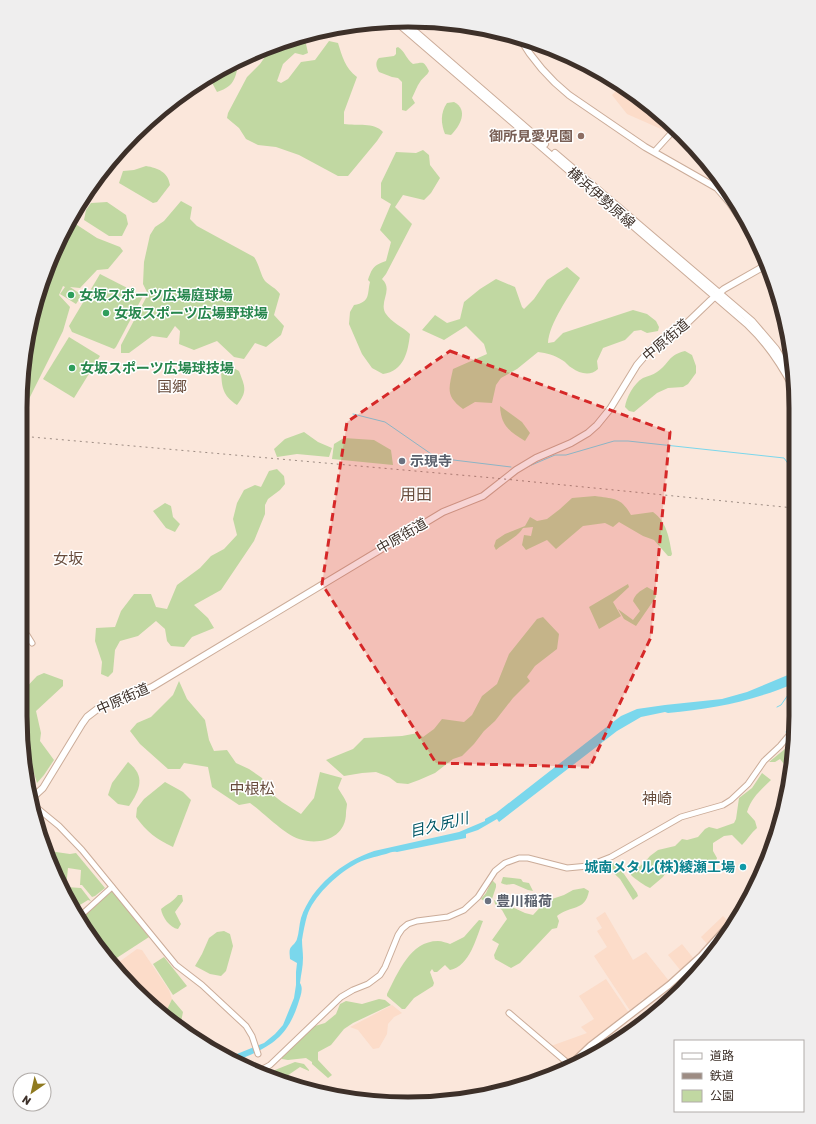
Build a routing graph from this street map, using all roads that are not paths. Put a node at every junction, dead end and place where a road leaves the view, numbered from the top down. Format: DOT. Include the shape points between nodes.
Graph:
graph roads {
  1 [pos="403,27"];
  2 [pos="408,27"];
  3 [pos="524,45"];
  4 [pos="671,133"];
  5 [pos="654,152"];
  6 [pos="727,200"];
  7 [pos="762,267"];
  8 [pos="717,294"];
  9 [pos="787,366"];
  10 [pos="787,377"];
  11 [pos="27,635"];
  12 [pos="32,643"];
  13 [pos="788,736"];
  14 [pos="35,795"];
  15 [pos="38,809"];
  16 [pos="112,887"];
  17 [pos="83,914"];
  18 [pos="719,936"];
  19 [pos="509,1013"];
  20 [pos="258,1054"];
  21 [pos="578,1057"];
  22 [pos="564,1064"];
  23 [pos="263,1069"];
  1 -- 8 [label="main road, 横浜伊勢原線"];
  2 -- 8 [label="main road, 横浜伊勢原線"];
  3 -- 5 [label="main road" via="558,86"];
  4 -- 5 [label="street"];
  5 -- 6 [label="main road" via="717,188"];
  7 -- 8 [label="main road, 中原街道"];
  8 -- 9 [label="main road, 横浜伊勢原線" via="752,321"];
  8 -- 10 [label="main road, 横浜伊勢原線" via="760,337"];
  8 -- 14 [label="main road, 中原街道" via="685,325 641,359 610,409 588,433 536,458 483,496 443,512 152,687 100,707 82,724 43,788"];
  11 -- 12 [label="street"];
  13 -- 23 [label="street" via="731,800 723,805 681,817 611,857 588,866 567,868 528,858 519,858 499,866 478,897 460,912 448,917 418,921 402,929 380,975 341,997"];
  15 -- 16 [label="street" via="73,839"];
  16 -- 17 [label="street"];
  16 -- 20 [label="street" via="174,963 243,1022 250,1031"];
  18 -- 21 [label="main road" via="701,956 663,989"];
  19 -- 22 [label="street"];
}
